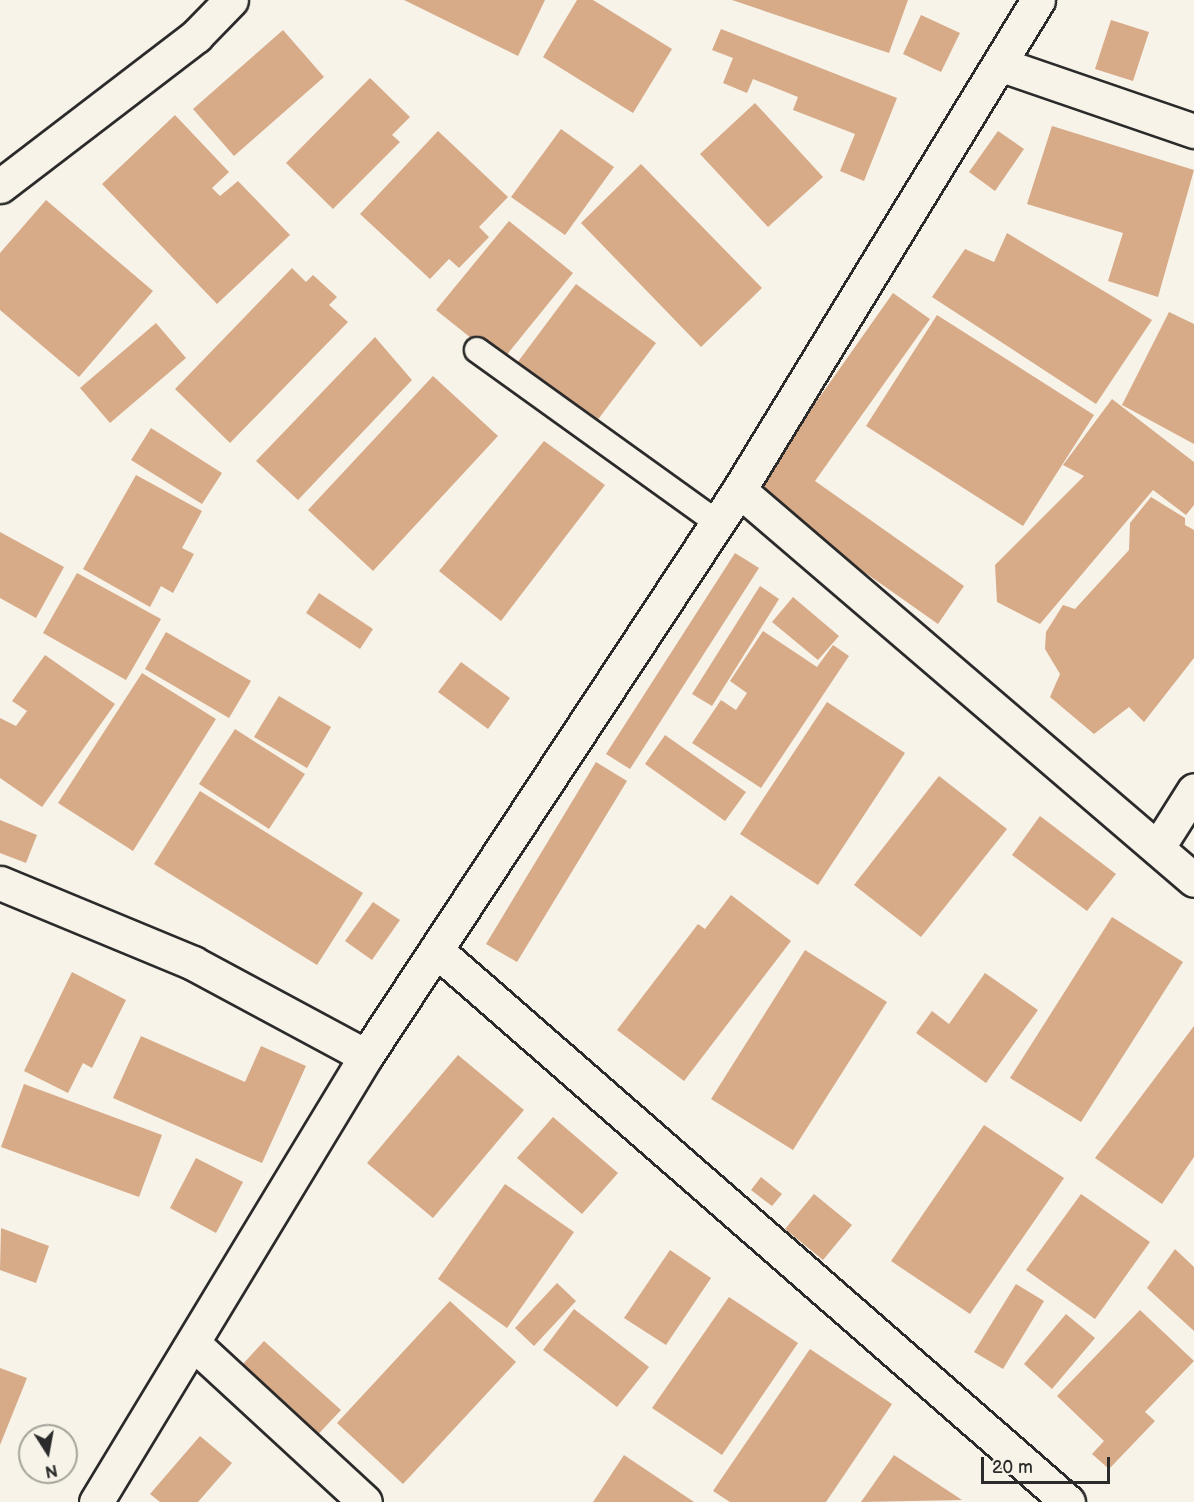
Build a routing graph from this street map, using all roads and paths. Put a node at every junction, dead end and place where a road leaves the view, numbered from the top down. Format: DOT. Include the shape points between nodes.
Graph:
graph roads {
  1 [pos="231,0"];
  2 [pos="1038,0"];
  3 [pos="1002,65"];
  4 [pos="1194,131"];
  5 [pos="0,186"];
  6 [pos="477,350"];
  7 [pos="739,490"];
  8 [pos="716,521"];
  9 [pos="1194,790"];
  10 [pos="1158,846"];
  11 [pos="1194,880"];
  12 [pos="0,883"];
  13 [pos="436,950"];
  14 [pos="366,1056"];
  15 [pos="195,1345"];
  16 [pos="96,1502"];
  17 [pos="365,1502"];
  18 [pos="1068,1502"];
  1 -- 5 [label="street" via="196,36"];
  2 -- 3 [label="street"];
  3 -- 4 [label="street"];
  3 -- 7 [label="street"];
  6 -- 8 [label="lane"];
  7 -- 8 [label="street"];
  7 -- 10 [label="street"];
  8 -- 13 [label="street"];
  9 -- 10 [label="street"];
  10 -- 11 [label="street"];
  12 -- 14 [label="street" via="193,963"];
  13 -- 14 [label="street"];
  13 -- 18 [label="street"];
  14 -- 15 [label="street"];
  15 -- 16 [label="street"];
  15 -- 17 [label="street"];
}
